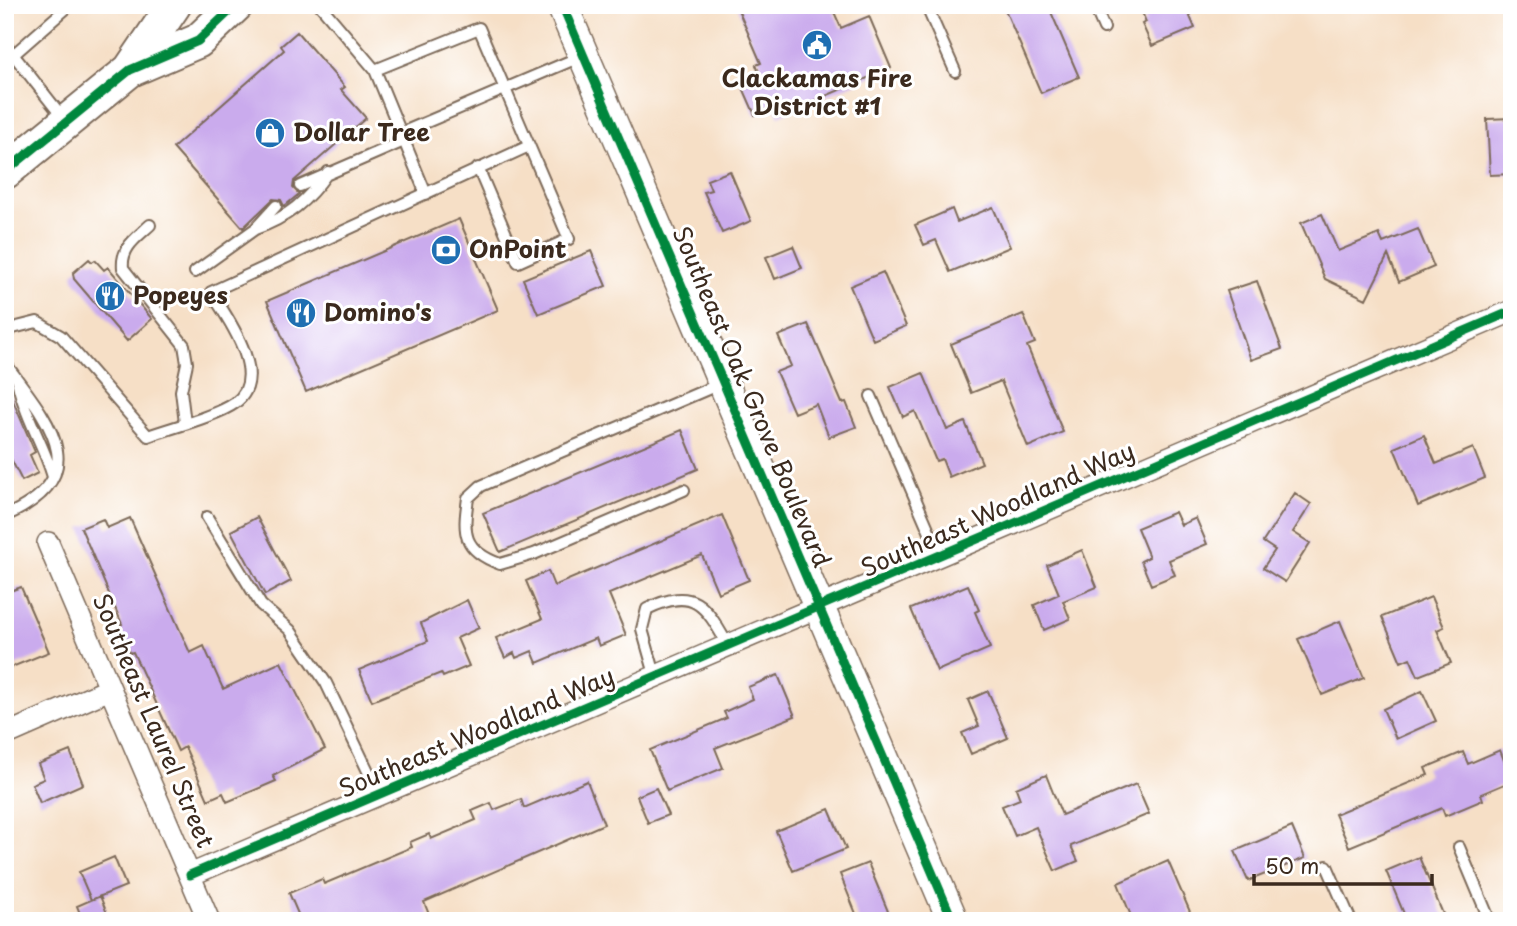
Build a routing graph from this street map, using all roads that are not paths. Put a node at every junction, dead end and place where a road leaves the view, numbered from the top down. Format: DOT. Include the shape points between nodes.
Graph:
graph roads {
  1 [pos="70,5"];
  2 [pos="174,5"];
  3 [pos="236,5"];
  4 [pos="320,5"];
  5 [pos="562,5"];
  6 [pos="926,5"];
  7 [pos="1094,5"];
  8 [pos="1104,28"];
  9 [pos="5,44"];
  10 [pos="13,55"];
  11 [pos="583,55"];
  12 [pos="130,70"];
  13 [pos="375,70"];
  14 [pos="955,71"];
  15 [pos="505,89"];
  16 [pos="67,123"];
  17 [pos="402,137"];
  18 [pos="529,146"];
  19 [pos="478,167"];
  20 [pos="5,172"];
  21 [pos="328,172"];
  22 [pos="300,186"];
  23 [pos="426,194"];
  24 [pos="276,206"];
  25 [pos="150,225"];
  26 [pos="255,229"];
  27 [pos="195,272"];
  28 [pos="1512,311"];
  29 [pos="5,334"];
  30 [pos="5,363"];
  31 [pos="722,383"];
  32 [pos="871,396"];
  33 [pos="185,423"];
  34 [pos="684,490"];
  35 [pos="5,516"];
  36 [pos="207,517"];
  37 [pos="48,543"];
  38 [pos="940,556"];
  39 [pos="820,608"];
  40 [pos="729,647"];
  41 [pos="656,678"];
  42 [pos="110,689"];
  43 [pos="5,735"];
  44 [pos="379,794"];
  45 [pos="1459,847"];
  46 [pos="1327,866"];
  47 [pos="190,875"];
  48 [pos="209,921"];
  49 [pos="953,921"];
  50 [pos="1351,921"];
  51 [pos="1490,921"];
  1 -- 10 [label="lane"];
  2 -- 12 [label="main road"];
  3 -- 12 [label="main road" via="198,41"];
  4 -- 13 [label="lane"];
  5 -- 11 [label="street, Southeast Oak Grove Boulevard"];
  6 -- 14 [label="lane"];
  7 -- 8 [label="lane"];
  9 -- 10 [label="lane"];
  10 -- 16 [label="lane"];
  11 -- 15 [label="lane"];
  11 -- 31 [label="street, Southeast Oak Grove Boulevard"];
  12 -- 16 [label="main road"];
  13 -- 15 [label="lane" via="479,28"];
  13 -- 17 [label="lane"];
  15 -- 17 [label="lane"];
  15 -- 18 [label="lane"];
  16 -- 20 [label="main road"];
  17 -- 21 [label="lane"];
  17 -- 23 [label="lane"];
  18 -- 19 [label="lane"];
  18 -- 19 [label="lane" via="569,239 518,262"];
  19 -- 23 [label="lane"];
  21 -- 22 [label="lane"];
  21 -- 26 [label="lane" via="310,197 279,221"];
  23 -- 33 [label="lane" via="211,292 240,338 249,370 245,390 235,403"];
  24 -- 26 [label="lane"];
  25 -- 33 [label="lane" via="129,244 122,256 124,268 184,345 187,363 181,391"];
  26 -- 27 [label="lane"];
  28 -- 38 [label="street, Southeast Woodland Way"];
  29 -- 33 [label="lane" via="37,322 61,336 148,436"];
  30 -- 35 [label="lane" via="41,412 55,438 59,461 46,492 30,506"];
  31 -- 34 [label="lane" via="481,486 468,498 465,534 472,549 485,559 509,562"];
  31 -- 39 [label="street, Southeast Oak Grove Boulevard"];
  32 -- 38 [label="lane"];
  36 -- 44 [label="lane" via="261,605 290,630 326,683"];
  37 -- 42 [label="street, Southeast Laurel Street"];
  38 -- 39 [label="street, Southeast Woodland Way"];
  39 -- 40 [label="street, Southeast Woodland Way"];
  39 -- 49 [label="street, Southeast Oak Grove Boulevard"];
  40 -- 41 [label="street, Southeast Woodland Way"];
  40 -- 41 [label="lane" via="710,614 694,600 664,601 648,609 642,629"];
  41 -- 44 [label="street, Southeast Woodland Way"];
  42 -- 43 [label="street"];
  42 -- 47 [label="street, Southeast Laurel Street"];
  44 -- 47 [label="street, Southeast Woodland Way"];
  45 -- 51 [label="lane"];
  46 -- 50 [label="lane"];
  47 -- 48 [label="street, Southeast Laurel Street"];
}
